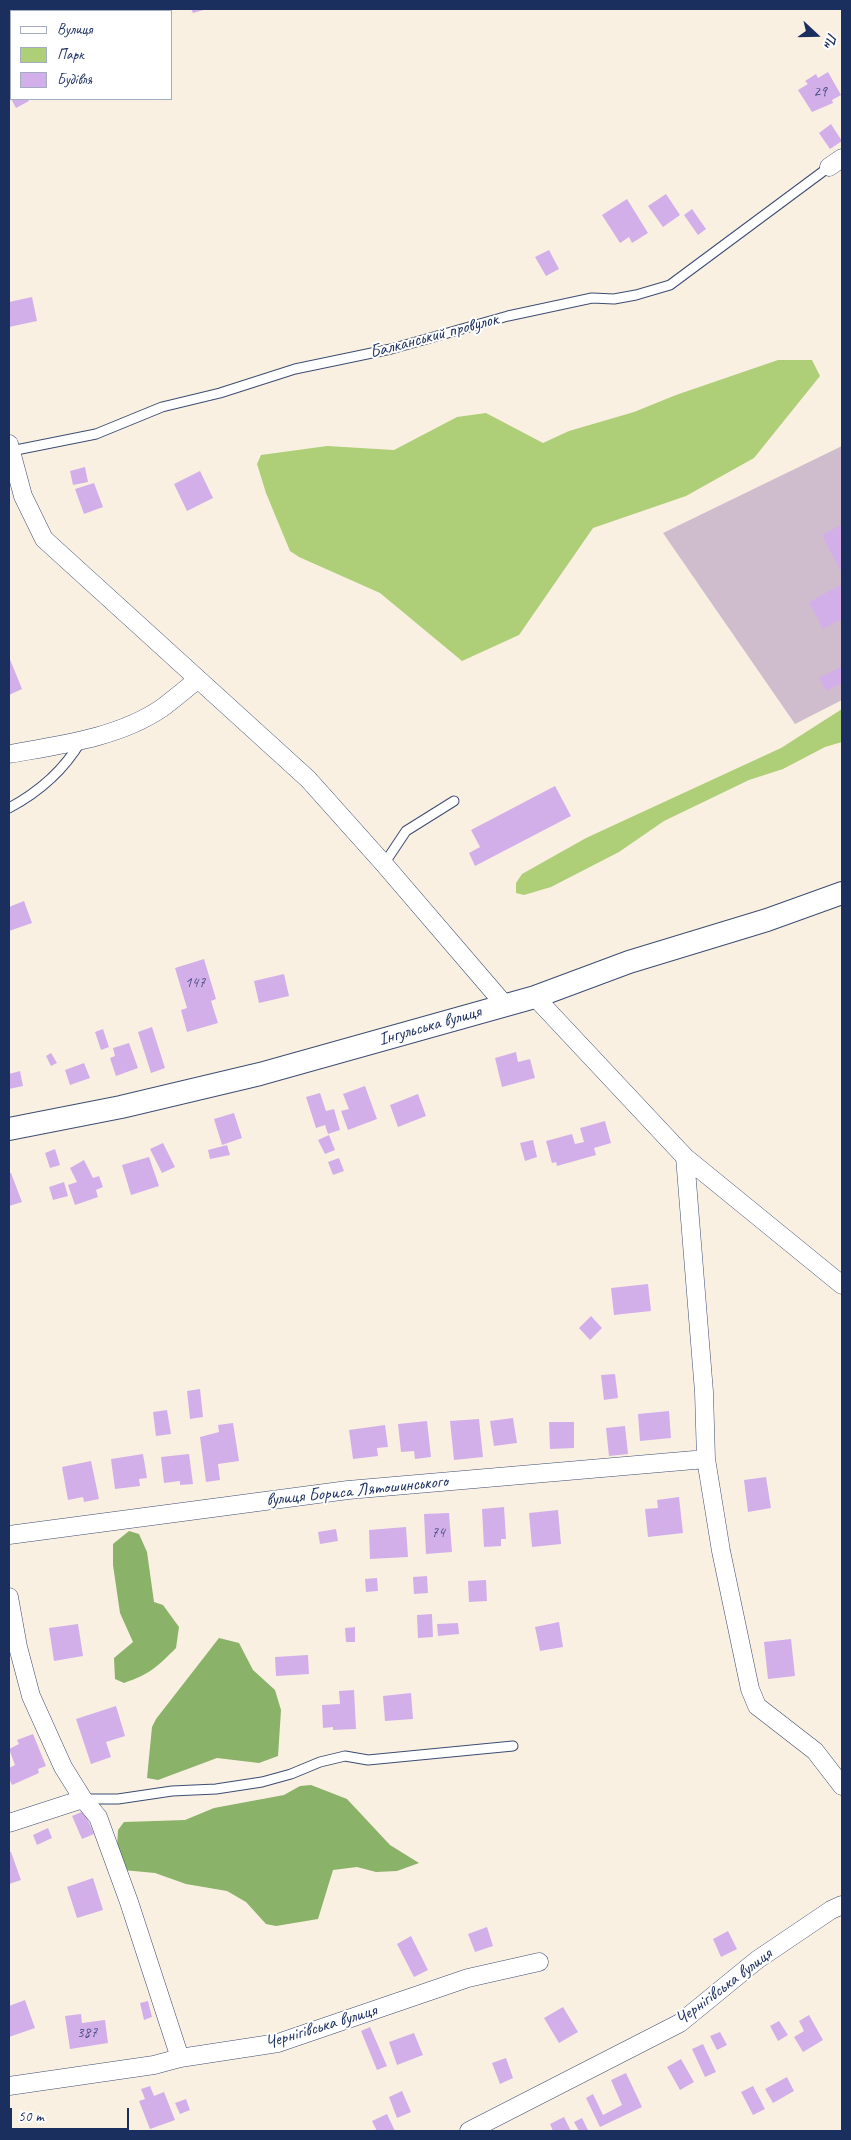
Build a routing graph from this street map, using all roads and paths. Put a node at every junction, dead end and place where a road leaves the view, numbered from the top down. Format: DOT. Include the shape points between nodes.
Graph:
graph roads {
  1 [pos="836,162"];
  2 [pos="9,449"];
  3 [pos="198,679"];
  4 [pos="82,741"];
  5 [pos="9,754"];
  6 [pos="454,801"];
  7 [pos="9,808"];
  8 [pos="384,864"];
  9 [pos="842,893"];
  10 [pos="535,997"];
  11 [pos="505,1004"];
  12 [pos="9,1130"];
  13 [pos="685,1157"];
  14 [pos="842,1285"];
  15 [pos="706,1459"];
  16 [pos="9,1535"];
  17 [pos="9,1598"];
  18 [pos="512,1746"];
  19 [pos="842,1786"];
  20 [pos="83,1799"];
  21 [pos="9,1823"];
  22 [pos="842,1905"];
  23 [pos="539,1962"];
  24 [pos="180,2058"];
  25 [pos="9,2086"];
  26 [pos="469,2131"];
  1 -- 2 [label="lane, Балканський провулок" via="670,285 636,295 592,298 508,316 391,350 295,369 162,407 96,434"];
  2 -- 3 [label="street" via="23,496 44,539"];
  3 -- 4 [label="street" via="161,709 120,729"];
  3 -- 8 [label="street" via="308,779"];
  4 -- 5 [label="street"];
  4 -- 7 [label="lane" via="53,778"];
  6 -- 8 [label="lane" via="406,831"];
  8 -- 11 [label="street"];
  9 -- 10 [label="street, Інгульська вулиця" via="767,920 629,962"];
  10 -- 11 [label="street, Інгульська вулиця"];
  10 -- 13 [label="street"];
  11 -- 12 [label="street, Інгульська вулиця" via="260,1074"];
  13 -- 14 [label="street"];
  13 -- 15 [label="street" via="704,1392"];
  15 -- 16 [label="street, вулиця Бориса Лятошинського" via="348,1490"];
  15 -- 19 [label="street" via="721,1551 753,1699 757,1706 815,1751"];
  17 -- 20 [label="street" via="31,1696 62,1767"];
  18 -- 20 [label="lane" via="368,1760 345,1756 262,1782 118,1799"];
  20 -- 21 [label="street"];
  20 -- 24 [label="street" via="98,1817"];
  22 -- 26 [label="street, Чернігівська вулиця" via="757,1960 680,2023"];
  23 -- 24 [label="street, Чернігівська вулиця" via="468,1978 278,2043"];
  24 -- 25 [label="street, Чернігівська вулиця" via="154,2065"];
}
